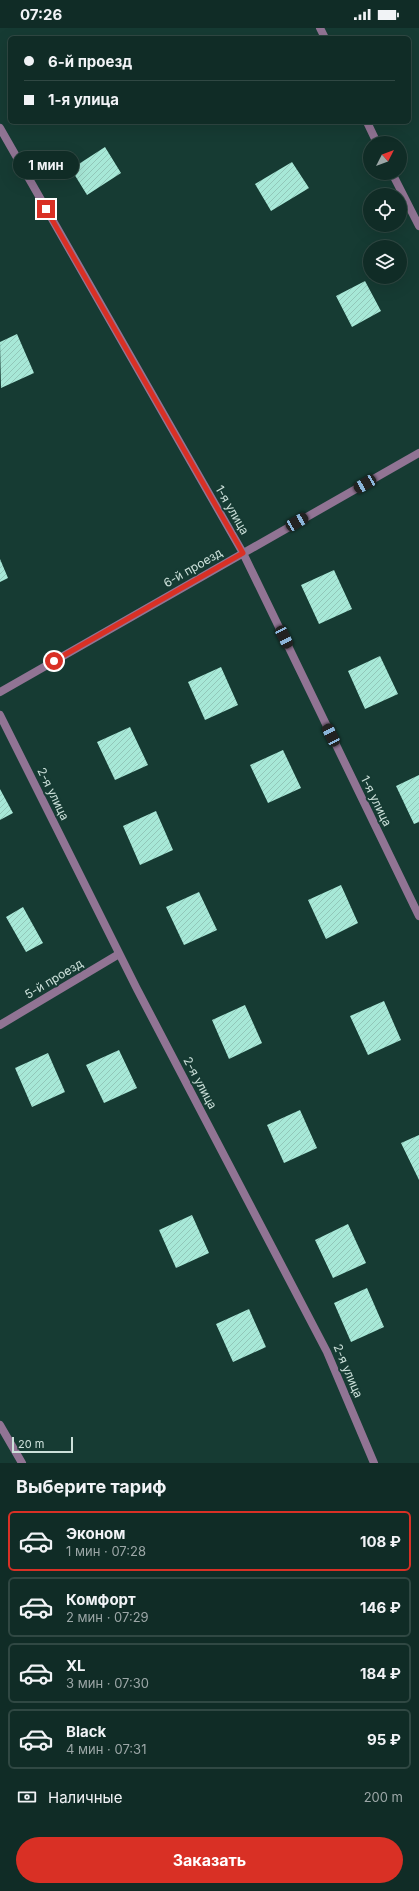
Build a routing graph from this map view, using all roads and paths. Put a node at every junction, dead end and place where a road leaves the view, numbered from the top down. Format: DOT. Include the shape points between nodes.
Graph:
graph roads {
  1 [pos="368,124"];
  2 [pos="0,128"];
  3 [pos="374,136"];
  4 [pos="396,180"];
  5 [pos="419,226"];
  6 [pos="419,453"];
  7 [pos="243,553"];
  8 [pos="0,692"];
  9 [pos="0,715"];
  10 [pos="419,916"];
  11 [pos="119,954"];
  12 [pos="0,1025"];
  13 [pos="0,1425"];
  14 [pos="22,1463"];
  15 [pos="374,1463"];
  1 -- 3 [label="street"];
  2 -- 7 [label="street, 1-я улица"];
  4 -- 5 [label="street"];
  6 -- 7 [label="street, 6-й проезд"];
  7 -- 8 [label="street, 6-й проезд"];
  7 -- 10 [label="street, 1-я улица"];
  9 -- 11 [label="street, 2-я улица"];
  11 -- 12 [label="street, 5-й проезд"];
  11 -- 15 [label="street, 2-я улица" via="327,1352"];
  13 -- 14 [label="street"];
}
